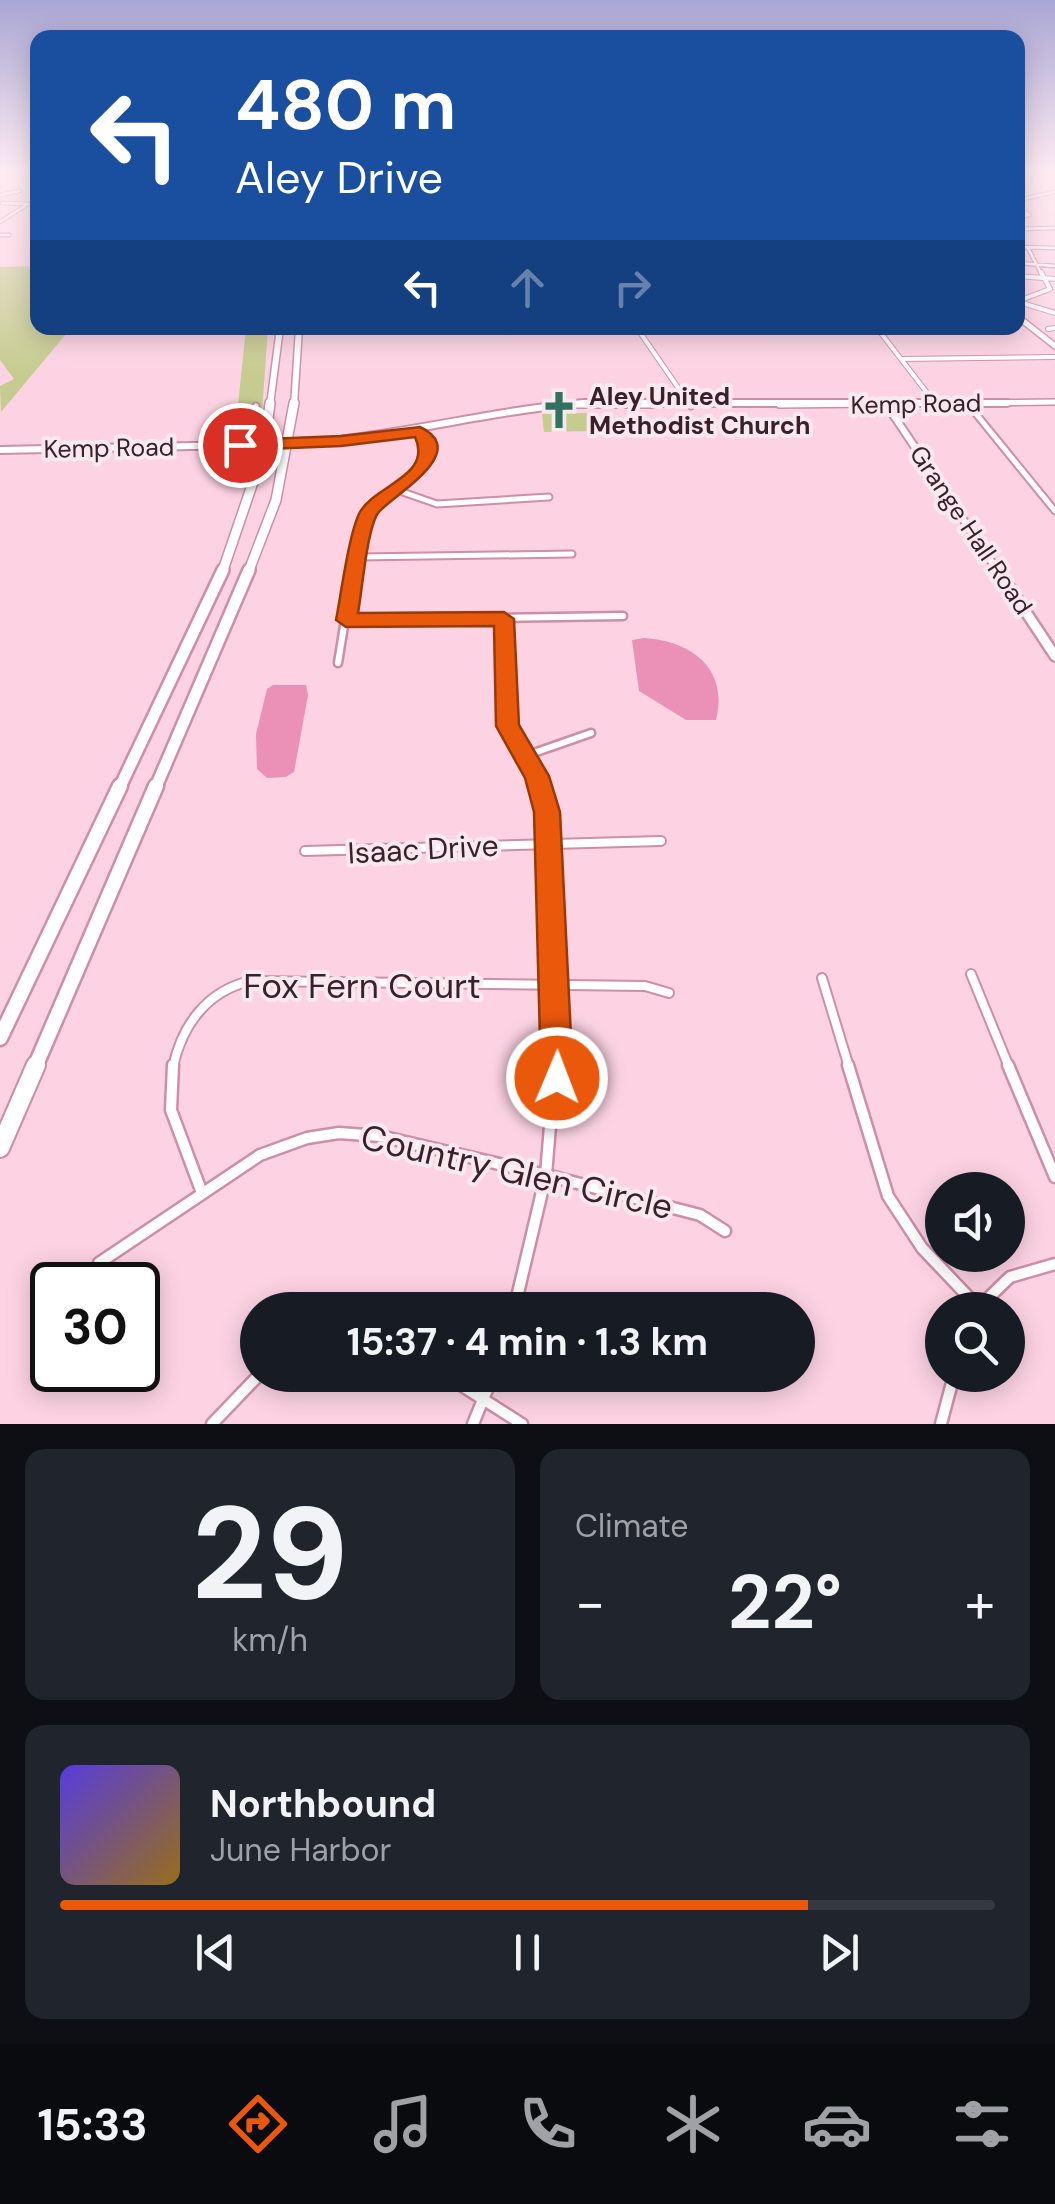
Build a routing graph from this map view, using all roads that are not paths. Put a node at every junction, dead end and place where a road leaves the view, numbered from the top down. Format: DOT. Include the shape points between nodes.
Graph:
graph roads {
  1 [pos="1025,248"];
  2 [pos="1028,248"];
  3 [pos="1055,248"];
  4 [pos="1025,263"];
  5 [pos="1038,264"];
  6 [pos="1055,266"];
  7 [pos="1025,276"];
  8 [pos="1047,278"];
  9 [pos="1055,279"];
  10 [pos="1048,292"];
  11 [pos="1055,294"];
  12 [pos="1025,299"];
  13 [pos="1025,303"];
  14 [pos="1055,313"];
  15 [pos="1025,324"];
  16 [pos="1055,328"];
  17 [pos="1048,329"];
  18 [pos="279,335"];
  19 [pos="299,335"];
  20 [pos="641,335"];
  21 [pos="883,335"];
  22 [pos="1055,346"];
  23 [pos="1055,357"];
  24 [pos="901,358"];
  25 [pos="1055,402"];
  26 [pos="886,404"];
  27 [pos="936,404"];
  28 [pos="968,404"];
  29 [pos="256,406"];
  30 [pos="690,406"];
  31 [pos="420,432"];
  32 [pos="228,446"];
  33 [pos="0,450"];
  34 [pos="394,489"];
  35 [pos="549,497"];
  36 [pos="1055,511"];
  37 [pos="572,554"];
  38 [pos="358,557"];
  39 [pos="622,616"];
  40 [pos="504,619"];
  41 [pos="346,620"];
  42 [pos="1055,656"];
  43 [pos="338,663"];
  44 [pos="591,733"];
  45 [pos="525,756"];
  46 [pos="661,841"];
  47 [pos="548,843"];
  48 [pos="305,851"];
  49 [pos="971,974"];
  50 [pos="822,978"];
  51 [pos="556,986"];
  52 [pos="669,993"];
  53 [pos="0,1038"];
  54 [pos="0,1148"];
  55 [pos="546,1174"];
  56 [pos="1055,1177"];
  57 [pos="202,1193"];
  58 [pos="725,1231"];
  59 [pos="100,1262"];
  60 [pos="1055,1264"];
  61 [pos="518,1292"];
  62 [pos="962,1292"];
  63 [pos="994,1292"];
  64 [pos="243,1392"];
  65 [pos="470,1392"];
  66 [pos="486,1392"];
  67 [pos="950,1392"];
  68 [pos="483,1401"];
  69 [pos="212,1424"];
  70 [pos="474,1424"];
  71 [pos="522,1424"];
  72 [pos="942,1424"];
  1 -- 2 [label="street"];
  2 -- 3 [label="street"];
  2 -- 5 [label="street"];
  4 -- 5 [label="street"];
  5 -- 6 [label="street"];
  5 -- 8 [label="street"];
  7 -- 8 [label="street"];
  8 -- 9 [label="street"];
  8 -- 10 [label="street"];
  10 -- 11 [label="street"];
  10 -- 12 [label="street"];
  13 -- 14 [label="street"];
  15 -- 22 [label="main road"];
  16 -- 17 [label="street"];
  18 -- 53 [label="highway" via="264,450 224,570"];
  19 -- 54 [label="highway" via="292,429 269,525"];
  20 -- 30 [label="street"];
  21 -- 24 [label="street"];
  23 -- 24 [label="street"];
  24 -- 27 [label="street"];
  25 -- 28 [label="main road, Kemp Road"];
  26 -- 27 [label="main road, Kemp Road"];
  26 -- 30 [label="main road, Kemp Road"];
  26 -- 42 [label="main road, Grange Hall Road"];
  27 -- 28 [label="main road, Kemp Road"];
  28 -- 36 [label="street"];
  29 -- 32 [label="street"];
  30 -- 31 [label="main road, Kemp Road" via="559,404"];
  31 -- 32 [label="main road, Kemp Road, bridge"];
  31 -- 34 [label="street" via="428,449 425,463"];
  32 -- 33 [label="main road, Kemp Road"];
  34 -- 35 [label="street" via="437,504"];
  34 -- 38 [label="street" via="368,513"];
  37 -- 38 [label="street"];
  38 -- 41 [label="street"];
  39 -- 40 [label="street"];
  40 -- 41 [label="street"];
  40 -- 45 [label="street" via="508,726"];
  41 -- 43 [label="street"];
  44 -- 45 [label="street"];
  45 -- 47 [label="street" via="545,795"];
  46 -- 47 [label="street, Isaac Drive"];
  47 -- 48 [label="street, Isaac Drive"];
  47 -- 51 [label="street"];
  49 -- 56 [label="street"];
  50 -- 62 [label="street" via="888,1196"];
  51 -- 52 [label="street, Fox Fern Court" via="645,986"];
  51 -- 55 [label="street" via="557,1078"];
  51 -- 57 [label="street, Fox Fern Court" via="250,981 218,991 188,1025 170,1087"];
  55 -- 57 [label="street, Country Glen Circle" via="340,1133 274,1149"];
  55 -- 58 [label="street, Country Glen Circle" via="700,1215"];
  55 -- 61 [label="street"];
  57 -- 59 [label="street, Country Glen Circle"];
  60 -- 63 [label="street" via="1010,1277"];
  64 -- 69 [label="street"];
  65 -- 68 [label="street"];
  66 -- 68 [label="street"];
  67 -- 72 [label="street"];
  68 -- 70 [label="street"];
  68 -- 71 [label="street"];
}
